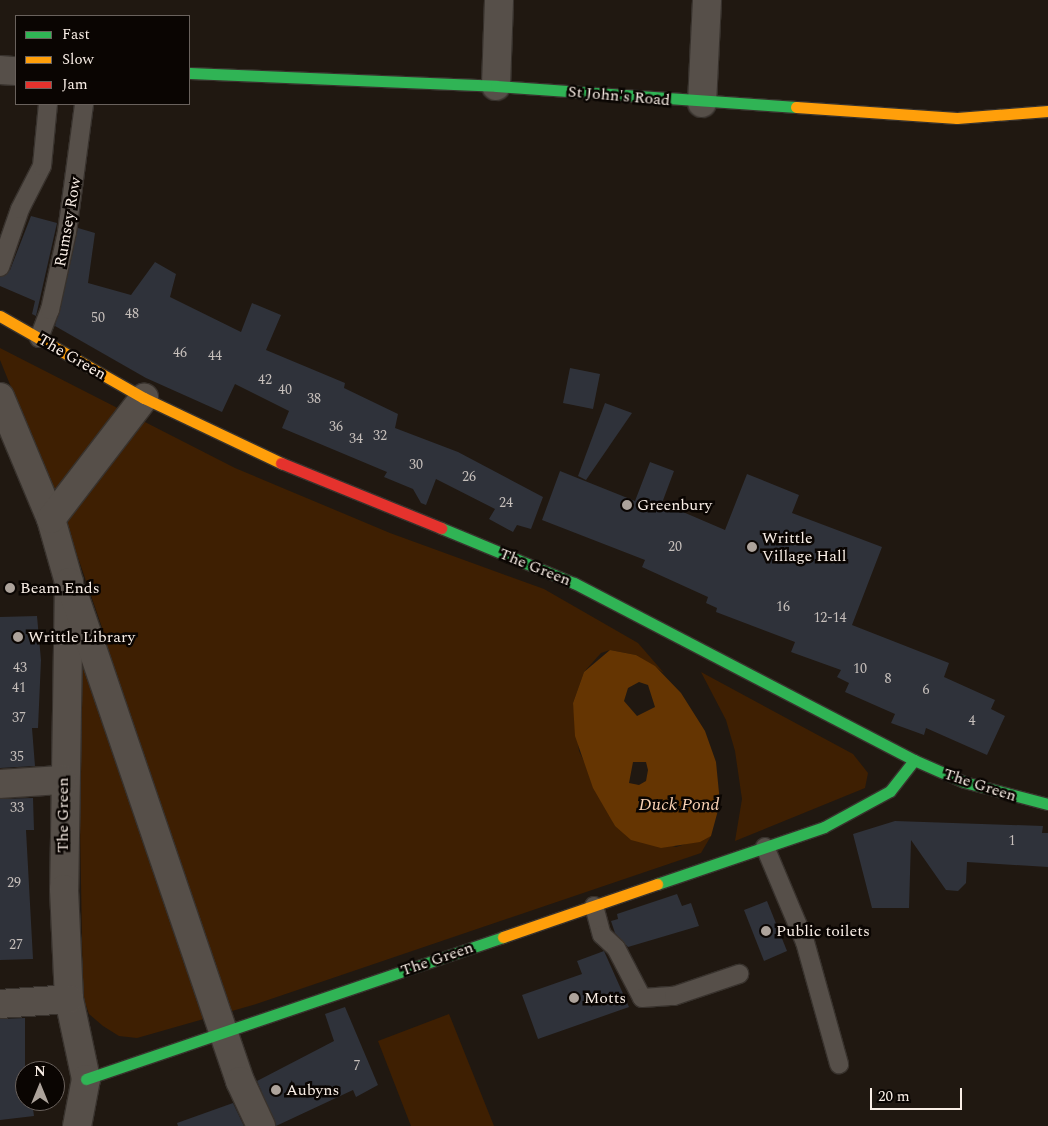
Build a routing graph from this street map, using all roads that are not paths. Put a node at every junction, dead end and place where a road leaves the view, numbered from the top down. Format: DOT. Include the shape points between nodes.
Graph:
graph roads {
  1 [pos="499,0"];
  2 [pos="707,0"];
  3 [pos="0,70"];
  4 [pos="15,71"];
  5 [pos="190,74"];
  6 [pos="496,86"];
  7 [pos="702,103"];
  8 [pos="48,105"];
  9 [pos="84,105"];
  10 [pos="1048,111"];
  11 [pos="0,267"];
  12 [pos="0,316"];
  13 [pos="39,338"];
  14 [pos="0,397"];
  15 [pos="144,398"];
  16 [pos="51,519"];
  17 [pos="69,582"];
  18 [pos="914,760"];
  19 [pos="62,780"];
  20 [pos="0,784"];
  21 [pos="1048,804"];
  22 [pos="765,847"];
  23 [pos="594,906"];
  24 [pos="739,974"];
  25 [pos="69,999"];
  26 [pos="0,1004"];
  27 [pos="225,1031"];
  28 [pos="839,1064"];
  29 [pos="86,1079"];
  30 [pos="77,1126"];
  31 [pos="261,1126"];
  1 -- 6 [label="street"];
  2 -- 7 [label="street"];
  3 -- 4 [label="street"];
  5 -- 6 [label="street, St John's Road"];
  6 -- 7 [label="street, St John's Road"];
  7 -- 10 [label="street, St John's Road" via="957,118"];
  8 -- 11 [label="lane" via="42,166 28,190"];
  9 -- 13 [label="lane, Rumsey Row" via="67,232 50,310"];
  12 -- 13 [label="street, The Green"];
  13 -- 15 [label="street, The Green"];
  14 -- 16 [label="street, The Green"];
  15 -- 16 [label="street"];
  15 -- 18 [label="street, The Green" via="280,463 574,583"];
  16 -- 17 [label="street, The Green"];
  17 -- 19 [label="street, The Green"];
  17 -- 27 [label="street, The Green"];
  18 -- 21 [label="street, The Green" via="964,782"];
  18 -- 22 [label="street, The Green" via="895,786 866,806"];
  19 -- 20 [label="street"];
  19 -- 25 [label="street, The Green"];
  22 -- 23 [label="street, The Green"];
  22 -- 28 [label="lane" via="805,942"];
  23 -- 24 [label="lane" via="602,934 619,954 634,990 642,998 674,996"];
  23 -- 27 [label="street, The Green"];
  25 -- 26 [label="street"];
  25 -- 29 [label="street, The Green"];
  27 -- 29 [label="street, The Green"];
  27 -- 31 [label="street"];
  29 -- 30 [label="street"];
}
